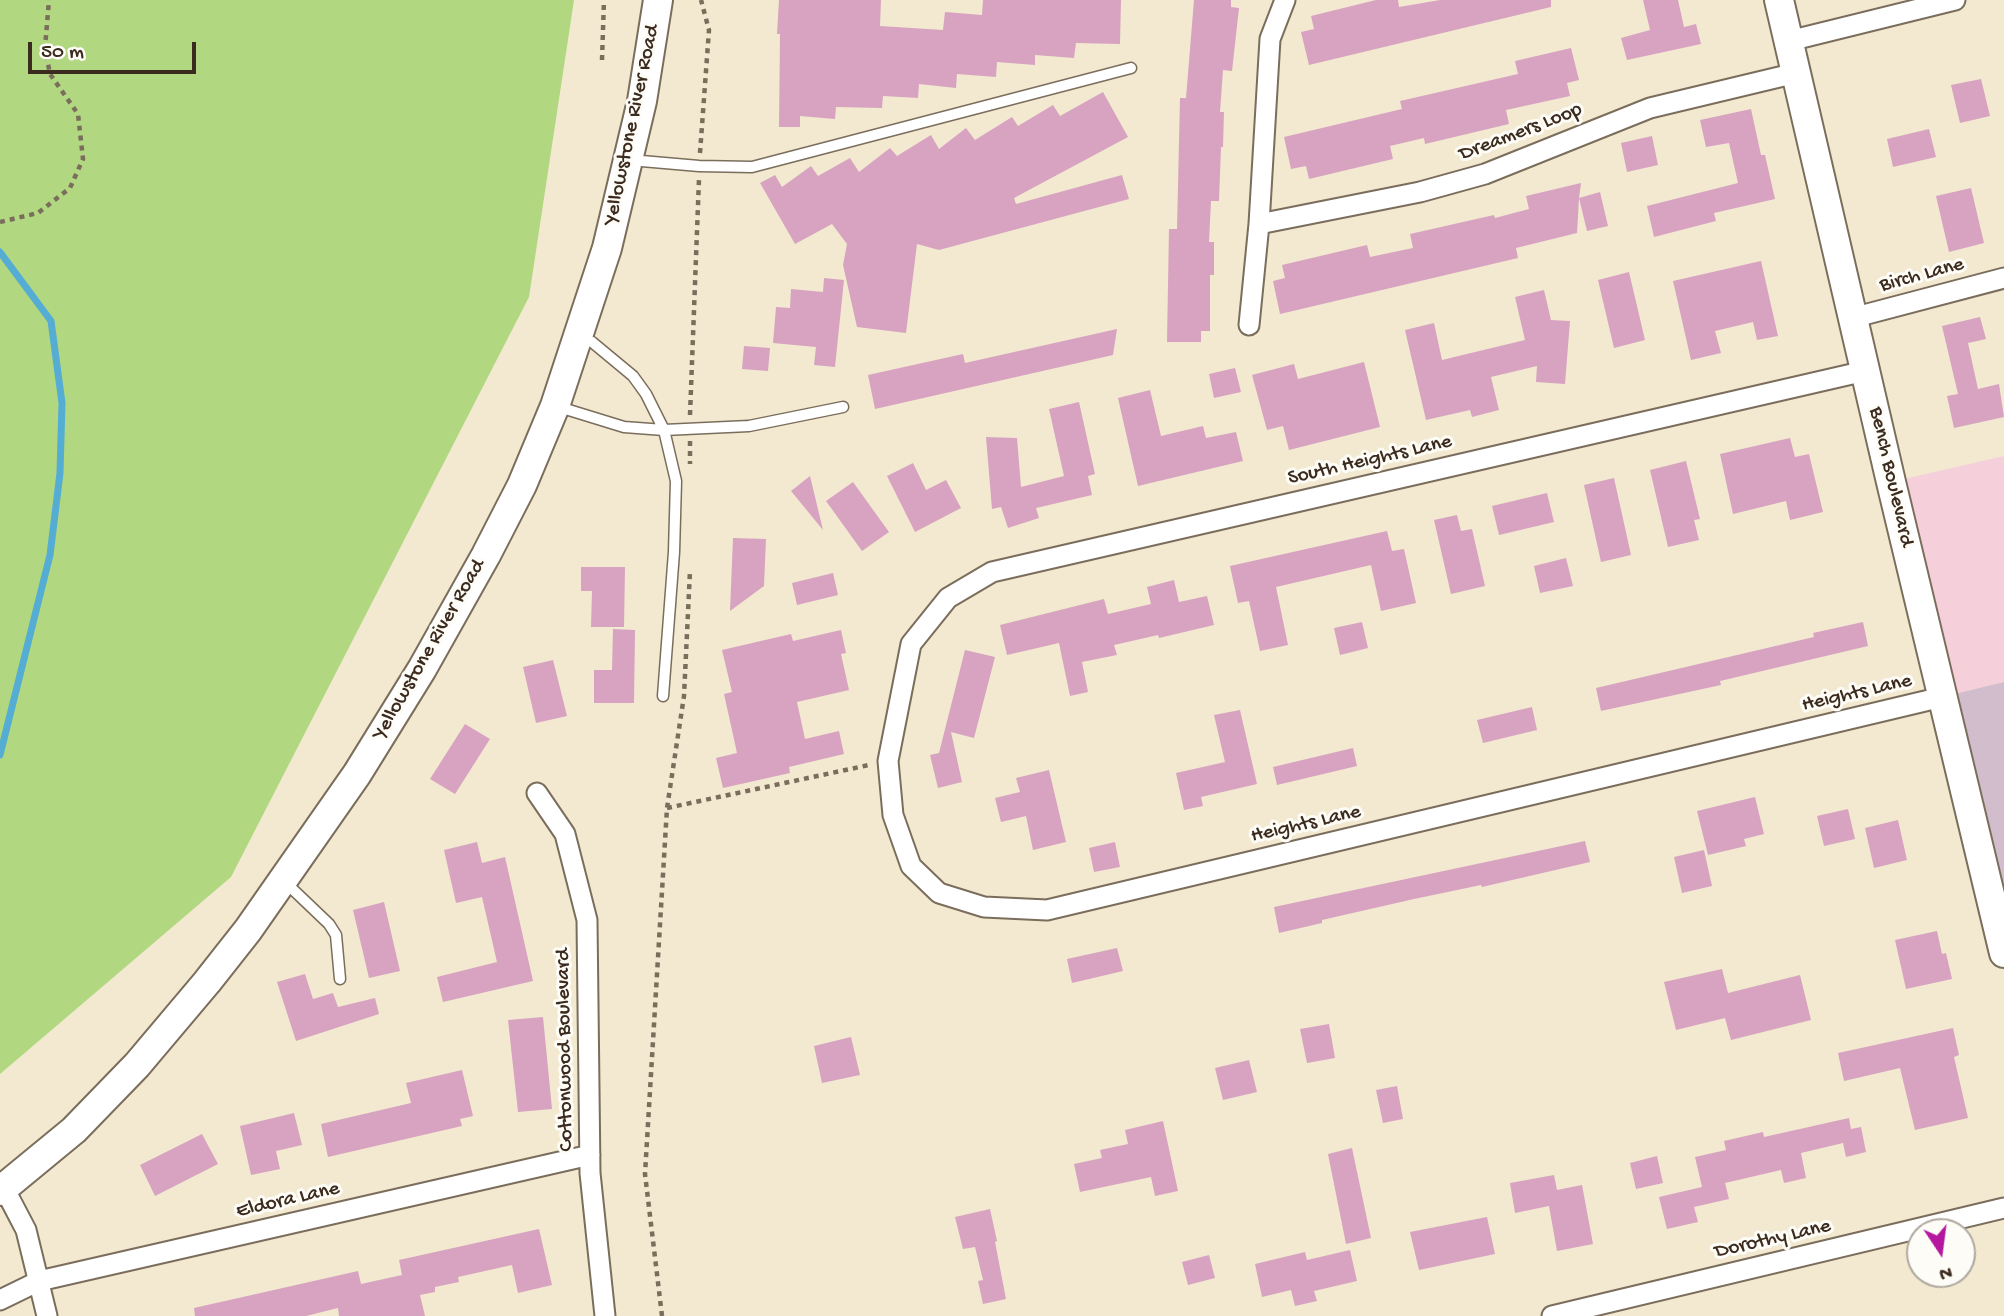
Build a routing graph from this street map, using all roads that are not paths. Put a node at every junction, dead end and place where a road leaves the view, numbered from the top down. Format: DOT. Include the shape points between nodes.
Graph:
graph roads {
  1 [pos="658,0"];
  2 [pos="1285,0"];
  3 [pos="1779,0"];
  4 [pos="1955,0"];
  5 [pos="1788,41"];
  6 [pos="1131,68"];
  7 [pos="1796,73"];
  8 [pos="629,160"];
  9 [pos="1259,224"];
  10 [pos="2004,278"];
  11 [pos="1852,318"];
  12 [pos="1249,325"];
  13 [pos="579,336"];
  14 [pos="1865,371"];
  15 [pos="555,406"];
  16 [pos="843,407"];
  17 [pos="664,430"];
  18 [pos="911,644"];
  19 [pos="663,696"];
  20 [pos="1942,697"];
  21 [pos="537,793"];
  22 [pos="283,880"];
  23 [pos="1999,916"];
  24 [pos="2004,953"];
  25 [pos="340,979"];
  26 [pos="590,1155"];
  27 [pos="2,1190"];
  28 [pos="2004,1208"];
  29 [pos="39,1281"];
  30 [pos="0,1300"];
  31 [pos="47,1316"];
  32 [pos="605,1316"];
  33 [pos="1552,1316"];
  1 -- 8 [label="street, Yellowstone River Road"];
  2 -- 9 [label="street" via="1270,39"];
  3 -- 5 [label="street, Bench Boulevard"];
  4 -- 5 [label="street"];
  5 -- 7 [label="street, Bench Boulevard"];
  6 -- 8 [label="lane" via="752,167"];
  7 -- 9 [label="street, Dreamers Loop" via="1650,108 1485,174 1420,192"];
  7 -- 11 [label="street, Bench Boulevard"];
  8 -- 13 [label="street, Yellowstone River Road"];
  9 -- 12 [label="street"];
  10 -- 11 [label="street, Birch Lane"];
  11 -- 14 [label="street, Bench Boulevard"];
  13 -- 15 [label="street, Yellowstone River Road"];
  13 -- 17 [label="lane" via="633,376"];
  14 -- 18 [label="street, South Heights Lane" via="992,572 948,598"];
  14 -- 20 [label="street, Bench Boulevard"];
  15 -- 17 [label="lane" via="624,427"];
  15 -- 22 [label="street, Yellowstone River Road" via="522,485 422,669"];
  16 -- 17 [label="lane" via="749,426"];
  17 -- 19 [label="lane" via="676,481"];
  18 -- 20 [label="street, Heights Lane" via="888,761 893,815 911,866 939,893 984,907 1047,910"];
  20 -- 23 [label="street, Bench Boulevard"];
  21 -- 26 [label="street, Cottonwood Boulevard" via="565,834 587,920"];
  22 -- 25 [label="lane" via="336,935"];
  22 -- 27 [label="street, Yellowstone River Road" via="207,982 137,1065 74,1130"];
  23 -- 24 [label="street, Bench Boulevard"];
  26 -- 29 [label="street, Eldora Lane"];
  26 -- 32 [label="street, Cottonwood Boulevard"];
  27 -- 29 [label="street" via="26,1230"];
  28 -- 33 [label="street, Dorothy Lane"];
  29 -- 30 [label="street, Eldora Lane"];
  29 -- 31 [label="street"];
}
